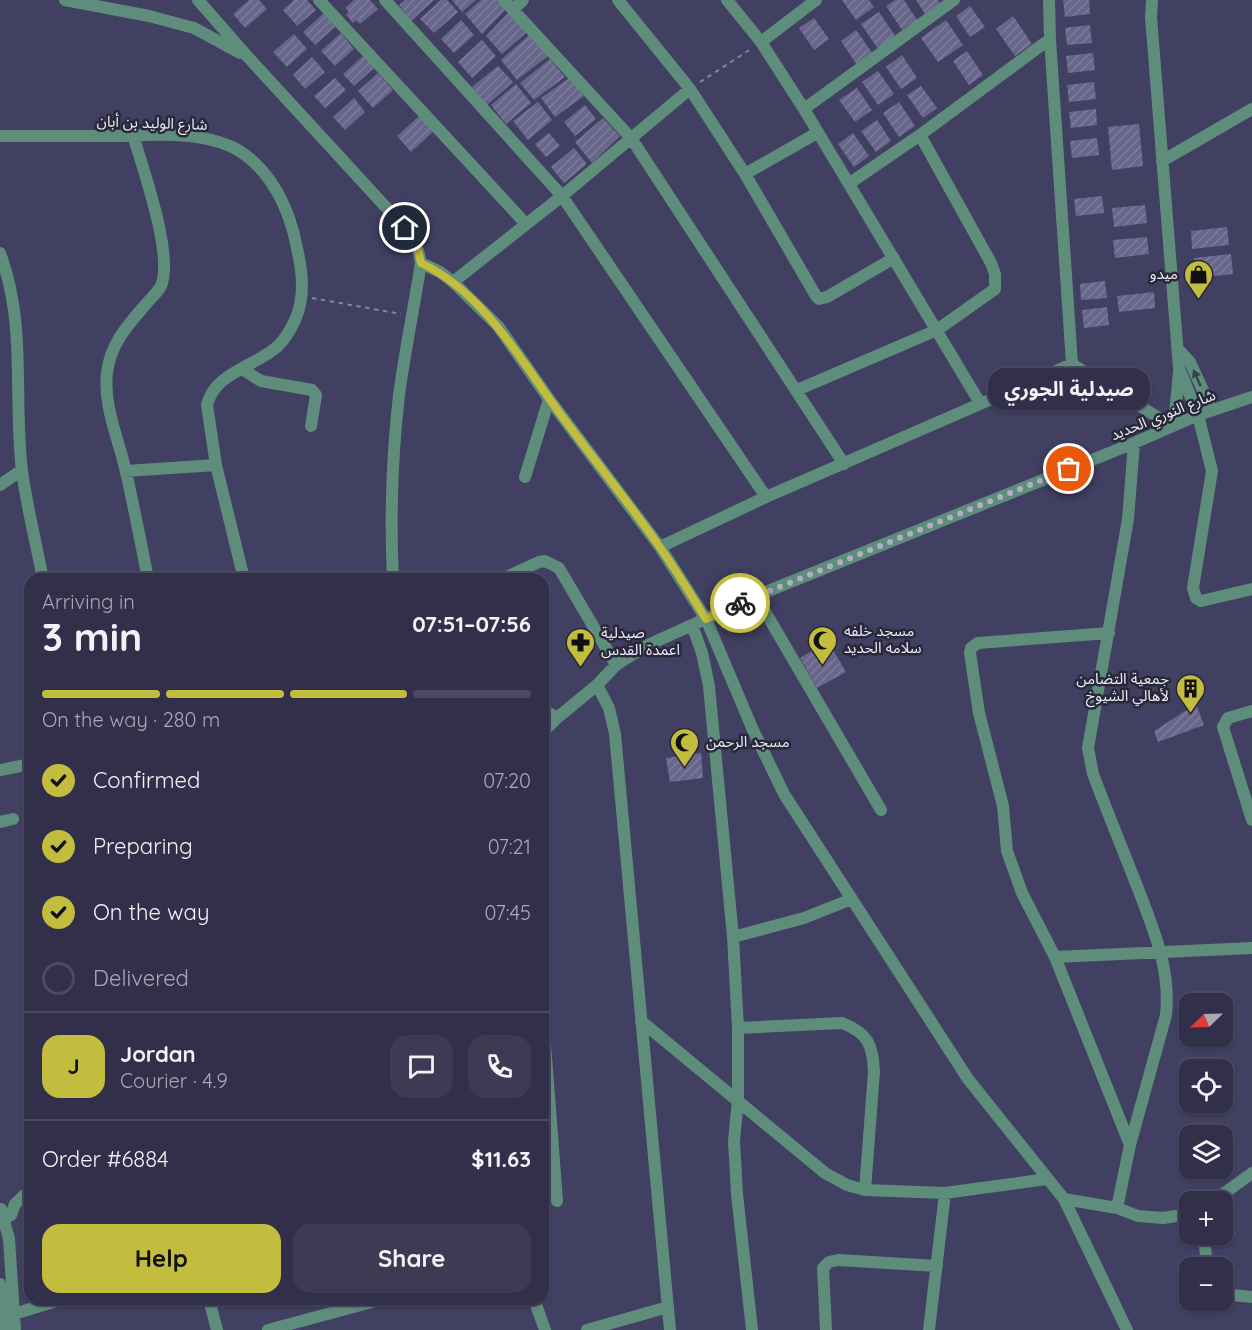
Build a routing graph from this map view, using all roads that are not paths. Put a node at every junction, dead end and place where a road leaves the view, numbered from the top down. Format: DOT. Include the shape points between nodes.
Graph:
graph roads {
  1 [pos="65,0"];
  2 [pos="198,0"];
  3 [pos="319,0"];
  4 [pos="385,0"];
  5 [pos="504,0"];
  6 [pos="522,0"];
  7 [pos="618,0"];
  8 [pos="727,0"];
  9 [pos="816,0"];
  10 [pos="954,0"];
  11 [pos="1049,0"];
  12 [pos="1152,0"];
  13 [pos="513,10"];
  14 [pos="1050,39"];
  15 [pos="761,42"];
  16 [pos="247,56"];
  17 [pos="690,89"];
  18 [pos="804,109"];
  19 [pos="1252,109"];
  20 [pos="817,133"];
  21 [pos="133,135"];
  22 [pos="920,135"];
  23 [pos="0,136"];
  24 [pos="631,138"];
  25 [pos="1162,161"];
  26 [pos="745,174"];
  27 [pos="850,183"];
  28 [pos="562,196"];
  29 [pos="526,224"];
  30 [pos="0,253"];
  31 [pos="894,258"];
  32 [pos="421,263"];
  33 [pos="453,282"];
  34 [pos="937,330"];
  35 [pos="1178,349"];
  36 [pos="1072,364"];
  37 [pos="1179,368"];
  38 [pos="242,369"];
  39 [pos="796,390"];
  40 [pos="1252,397"];
  41 [pos="549,399"];
  42 [pos="980,403"];
  43 [pos="1212,410"];
  44 [pos="1198,415"];
  45 [pos="1173,425"];
  46 [pos="311,426"];
  47 [pos="1134,443"];
  48 [pos="843,464"];
  49 [pos="216,465"];
  50 [pos="22,470"];
  51 [pos="126,471"];
  52 [pos="525,477"];
  53 [pos="0,485"];
  54 [pos="765,497"];
  55 [pos="660,547"];
  56 [pos="42,573"];
  57 [pos="147,573"];
  58 [pos="243,573"];
  59 [pos="393,573"];
  60 [pos="515,573"];
  61 [pos="1252,589"];
  62 [pos="756,596"];
  63 [pos="706,619"];
  64 [pos="692,625"];
  65 [pos="1109,633"];
  66 [pos="616,665"];
  67 [pos="597,685"];
  68 [pos="1252,711"];
  69 [pos="549,713"];
  70 [pos="557,718"];
  71 [pos="549,726"];
  72 [pos="24,765"];
  73 [pos="0,770"];
  74 [pos="881,810"];
  75 [pos="13,819"];
  76 [pos="1252,820"];
  77 [pos="0,822"];
  78 [pos="852,899"];
  79 [pos="733,937"];
  80 [pos="1252,948"];
  81 [pos="1161,951"];
  82 [pos="1055,957"];
  83 [pos="641,1021"];
  84 [pos="738,1028"];
  85 [pos="549,1096"];
  86 [pos="738,1099"];
  87 [pos="1130,1144"];
  88 [pos="1252,1173"];
  89 [pos="1047,1179"];
  90 [pos="865,1190"];
  91 [pos="1227,1191"];
  92 [pos="945,1193"];
  93 [pos="24,1196"];
  94 [pos="1064,1199"];
  95 [pos="557,1201"];
  96 [pos="1117,1208"];
  97 [pos="2,1214"];
  98 [pos="1179,1216"];
  99 [pos="937,1266"];
  100 [pos="0,1284"];
  101 [pos="1233,1295"];
  102 [pos="1252,1297"];
  103 [pos="43,1305"];
  104 [pos="211,1305"];
  105 [pos="361,1305"];
  106 [pos="536,1305"];
  107 [pos="668,1307"];
  108 [pos="14,1314"];
  109 [pos="3,1330"];
  110 [pos="15,1330"];
  111 [pos="218,1330"];
  112 [pos="268,1330"];
  113 [pos="545,1330"];
  114 [pos="587,1330"];
  115 [pos="670,1330"];
  116 [pos="752,1330"];
  117 [pos="826,1330"];
  118 [pos="929,1330"];
  119 [pos="1127,1330"];
  1 -- 16 [label="street" via="194,28"];
  2 -- 16 [label="street"];
  3 -- 29 [label="street"];
  4 -- 28 [label="street"];
  5 -- 13 [label="street"];
  6 -- 13 [label="street"];
  7 -- 17 [label="street"];
  8 -- 15 [label="street"];
  9 -- 15 [label="street"];
  10 -- 18 [label="street"];
  11 -- 14 [label="street"];
  12 -- 25 [label="street"];
  13 -- 24 [label="street"];
  14 -- 22 [label="street"];
  14 -- 36 [label="street"];
  15 -- 18 [label="street"];
  16 -- 32 [label="street" via="405,228"];
  17 -- 24 [label="street"];
  17 -- 26 [label="street"];
  18 -- 20 [label="street"];
  19 -- 25 [label="street"];
  20 -- 26 [label="street"];
  20 -- 27 [label="street"];
  21 -- 23 [label="street, شارع الوليد بن أبان"];
  21 -- 38 [label="street, شارع الوليد بن أبان" via="203,137 232,147 266,176 287,210 301,270 302,296 297,316 279,345"];
  21 -- 51 [label="street" via="153,206 165,271 160,287 121,334 106,375"];
  22 -- 27 [label="street"];
  22 -- 34 [label="street" via="992,262 996,280 995,289"];
  24 -- 28 [label="street"];
  24 -- 39 [label="street"];
  25 -- 35 [label="street"];
  26 -- 31 [label="street" via="819,298"];
  27 -- 31 [label="street"];
  28 -- 29 [label="street"];
  28 -- 54 [label="street"];
  29 -- 33 [label="street"];
  30 -- 50 [label="street" via="16,313"];
  31 -- 34 [label="street"];
  32 -- 33 [label="street"];
  32 -- 59 [label="street" via="394,446"];
  33 -- 41 [label="street" via="498,326"];
  34 -- 39 [label="street"];
  34 -- 42 [label="street"];
  35 -- 37 [label="street"];
  43 -- 35 [label="street, one-way" via="1190,362"];
  36 -- 42 [label="street"];
  36 -- 45 [label="street"];
  37 -- 44 [label="street"];
  37 -- 45 [label="street"];
  38 -- 46 [label="street" via="261,381 312,390 316,395"];
  38 -- 49 [label="street, شارع الوليد بن أبان" via="220,382 209,398 207,414"];
  39 -- 48 [label="street"];
  40 -- 43 [label="street, شارع النوري الحديد"];
  41 -- 52 [label="street"];
  41 -- 55 [label="street"];
  42 -- 48 [label="street"];
  43 -- 44 [label="street, شارع النوري الحديد"];
  44 -- 45 [label="street, شارع النوري الحديد"];
  44 -- 61 [label="street" via="1212,471 1194,594 1206,601"];
  45 -- 47 [label="street, شارع النوري الحديد"];
  47 -- 62 [label="street, شارع النوري الحديد"];
  47 -- 65 [label="street" via="1128,519"];
  48 -- 54 [label="street"];
  49 -- 51 [label="street"];
  49 -- 58 [label="street, شارع الوليد بن أبان"];
  50 -- 53 [label="street"];
  50 -- 56 [label="street"];
  51 -- 57 [label="street"];
  54 -- 55 [label="street"];
  55 -- 63 [label="street"];
  60 -- 66 [label="street" via="545,561 559,568"];
  62 -- 63 [label="street, شارع النوري الحديد"];
  62 -- 74 [label="street"];
  63 -- 64 [label="street, شارع النوري الحديد"];
  63 -- 78 [label="street" via="784,794"];
  64 -- 66 [label="street, شارع النوري الحديد"];
  64 -- 79 [label="street" via="709,686"];
  65 -- 81 [label="street" via="1088,756"];
  65 -- 82 [label="street" via="978,643 970,653 980,713 1004,806 1007,851 1022,893"];
  66 -- 67 [label="street, شارع النوري الحديد"];
  67 -- 70 [label="street, شارع النوري الحديد"];
  67 -- 83 [label="street" via="609,708 615,734"];
  68 -- 76 [label="street" via="1228,718 1223,727"];
  69 -- 70 [label="street"];
  70 -- 71 [label="street, شارع النوري الحديد"];
  72 -- 73 [label="street"];
  75 -- 77 [label="street"];
  78 -- 79 [label="street" via="804,918"];
  78 -- 89 [label="street" via="968,1079"];
  79 -- 84 [label="street"];
  80 -- 81 [label="street"];
  81 -- 82 [label="street"];
  81 -- 87 [label="street" via="1167,987 1166,1015"];
  82 -- 87 [label="street"];
  83 -- 86 [label="street"];
  83 -- 107 [label="street"];
  84 -- 86 [label="street"];
  84 -- 90 [label="street" via="842,1023 865,1036 874,1057 874,1072"];
  85 -- 95 [label="street"];
  86 -- 90 [label="street" via="825,1173"];
  86 -- 116 [label="street" via="734,1141 737,1194"];
  87 -- 96 [label="street"];
  88 -- 91 [label="street"];
  89 -- 92 [label="street"];
  89 -- 94 [label="street"];
  90 -- 92 [label="street"];
  92 -- 99 [label="street"];
  93 -- 97 [label="street" via="11,1215"];
  94 -- 96 [label="street"];
  94 -- 119 [label="street"];
  96 -- 98 [label="street" via="1138,1216"];
  97 -- 108 [label="street" via="9,1239"];
  99 -- 117 [label="street" via="829,1262 823,1268"];
  99 -- 118 [label="street"];
  100 -- 109 [label="street"];
  101 -- 102 [label="street"];
  103 -- 108 [label="street"];
  104 -- 111 [label="street"];
  105 -- 112 [label="street"];
  106 -- 113 [label="street"];
  107 -- 114 [label="street"];
  107 -- 115 [label="street"];
  108 -- 110 [label="street"];
}
